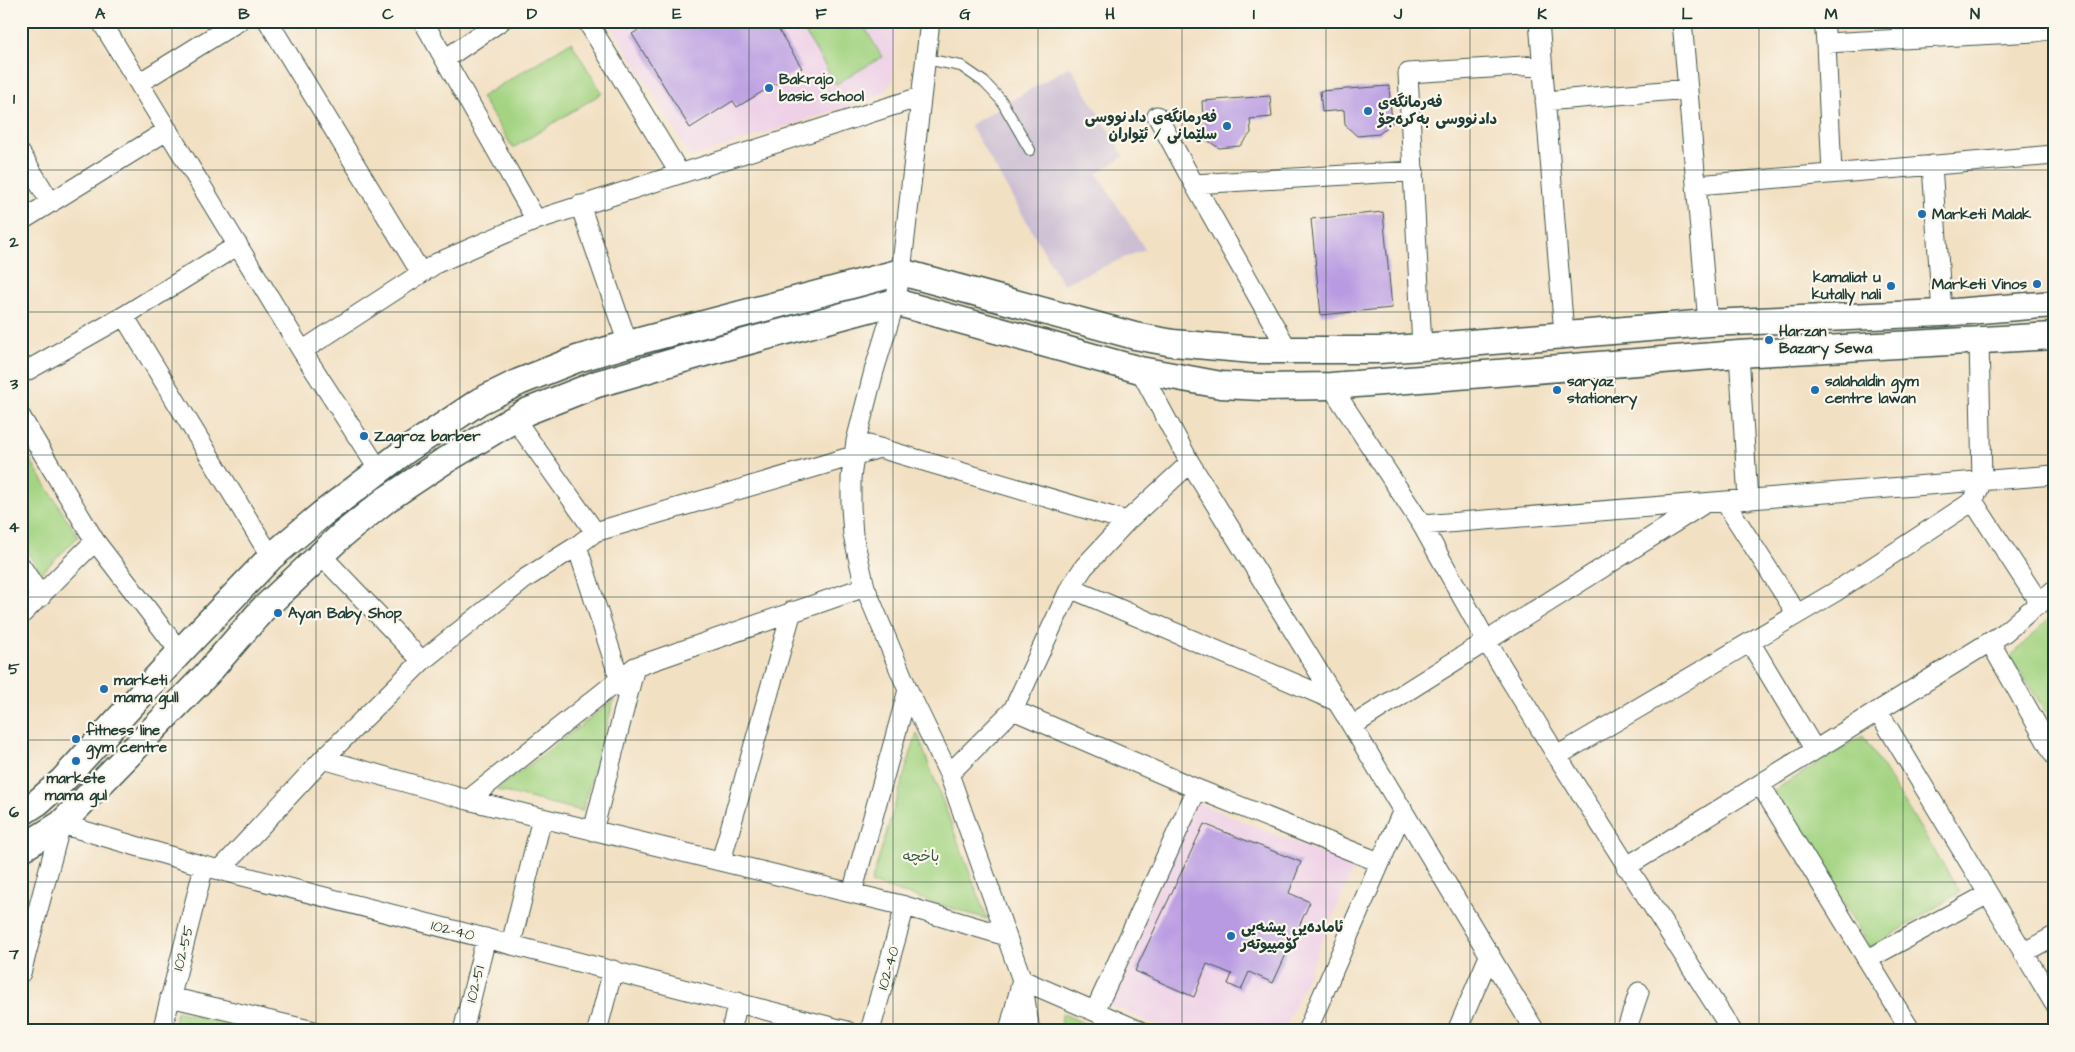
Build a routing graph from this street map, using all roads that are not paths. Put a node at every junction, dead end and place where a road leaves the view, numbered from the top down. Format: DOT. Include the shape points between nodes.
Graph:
graph roads {
  1 [pos="101,21"];
  2 [pos="240,21"];
  3 [pos="268,21"];
  4 [pos="423,21"];
  5 [pos="500,21"];
  6 [pos="586,21"];
  7 [pos="1538,21"];
  8 [pos="1682,21"];
  9 [pos="1824,21"];
  10 [pos="927,25"];
  11 [pos="2034,26"];
  12 [pos="2054,29"];
  13 [pos="1826,43"];
  14 [pos="445,59"];
  15 [pos="926,59"];
  16 [pos="1542,65"];
  17 [pos="139,83"];
  18 [pos="1688,89"];
  19 [pos="920,97"];
  20 [pos="1545,101"];
  21 [pos="1157,116"];
  22 [pos="168,130"];
  23 [pos="1030,150"];
  24 [pos="21,154"];
  25 [pos="2054,155"];
  26 [pos="1932,165"];
  27 [pos="1414,171"];
  28 [pos="1832,173"];
  29 [pos="680,174"];
  30 [pos="1194,184"];
  31 [pos="1697,185"];
  32 [pos="51,203"];
  33 [pos="580,205"];
  34 [pos="536,220"];
  35 [pos="21,221"];
  36 [pos="238,245"];
  37 [pos="901,272"];
  38 [pos="421,273"];
  39 [pos="895,302"];
  40 [pos="2054,304"];
  41 [pos="1942,314"];
  42 [pos="124,316"];
  43 [pos="1708,323"];
  44 [pos="1564,334"];
  45 [pos="2054,336"];
  46 [pos="1979,340"];
  47 [pos="628,344"];
  48 [pos="1429,347"];
  49 [pos="1288,350"];
  50 [pos="1379,350"];
  51 [pos="302,351"];
  52 [pos="1738,354"];
  53 [pos="1140,370"];
  54 [pos="21,374"];
  55 [pos="1439,376"];
  56 [pos="1380,382"];
  57 [pos="1331,386"];
  58 [pos="21,417"];
  59 [pos="514,418"];
  60 [pos="855,448"];
  61 [pos="1190,463"];
  62 [pos="379,470"];
  63 [pos="2054,476"];
  64 [pos="1982,482"];
  65 [pos="1748,500"];
  66 [pos="1974,501"];
  67 [pos="1725,502"];
  68 [pos="1705,503"];
  69 [pos="1127,521"];
  70 [pos="1422,525"];
  71 [pos="596,532"];
  72 [pos="95,541"];
  73 [pos="577,546"];
  74 [pos="321,555"];
  75 [pos="271,558"];
  76 [pos="21,566"];
  77 [pos="865,587"];
  78 [pos="1070,588"];
  79 [pos="2054,590"];
  80 [pos="41,597"];
  81 [pos="2040,604"];
  82 [pos="792,611"];
  83 [pos="1797,614"];
  84 [pos="21,615"];
  85 [pos="1487,642"];
  86 [pos="1750,642"];
  87 [pos="1990,642"];
  88 [pos="180,652"];
  89 [pos="422,661"];
  90 [pos="635,667"];
  91 [pos="619,679"];
  92 [pos="908,690"];
  93 [pos="626,700"];
  94 [pos="1336,701"];
  95 [pos="1013,710"];
  96 [pos="1878,711"];
  97 [pos="1352,726"];
  98 [pos="1816,750"];
  99 [pos="2054,755"];
  100 [pos="1557,756"];
  101 [pos="323,759"];
  102 [pos="948,774"];
  103 [pos="1760,784"];
  104 [pos="1197,789"];
  105 [pos="468,800"];
  106 [pos="1402,810"];
  107 [pos="21,813"];
  108 [pos="21,818"];
  109 [pos="542,818"];
  110 [pos="61,824"];
  111 [pos="593,831"];
  112 [pos="28,845"];
  113 [pos="720,861"];
  114 [pos="1380,862"];
  115 [pos="1626,867"];
  116 [pos="212,868"];
  117 [pos="852,893"];
  118 [pos="1988,894"];
  119 [pos="906,906"];
  120 [pos="1006,936"];
  121 [pos="2054,936"];
  122 [pos="486,938"];
  123 [pos="511,944"];
  124 [pos="2024,953"];
  125 [pos="1490,954"];
  126 [pos="1868,959"];
  127 [pos="613,970"];
  128 [pos="21,973"];
  129 [pos="1022,980"];
  130 [pos="1639,992"];
  131 [pos="170,997"];
  132 [pos="738,1002"];
  133 [pos="2054,1003"];
  134 [pos="1096,1011"];
  135 [pos="162,1031"];
  136 [pos="314,1031"];
  137 [pos="464,1031"];
  138 [pos="597,1031"];
  139 [pos="731,1031"];
  140 [pos="847,1031"];
  141 [pos="870,1031"];
  142 [pos="1009,1031"];
  143 [pos="1030,1031"];
  144 [pos="1140,1031"];
  145 [pos="1307,1031"];
  146 [pos="1456,1031"];
  147 [pos="1536,1031"];
  148 [pos="1626,1031"];
  149 [pos="1732,1031"];
  150 [pos="1911,1031"];
  1 -- 17 [label="street"];
  2 -- 17 [label="street"];
  3 -- 38 [label="street"];
  4 -- 14 [label="street"];
  5 -- 14 [label="street"];
  6 -- 29 [label="street"];
  7 -- 16 [label="street"];
  8 -- 18 [label="street"];
  9 -- 13 [label="street"];
  10 -- 15 [label="street"];
  11 -- 12 [label="street"];
  11 -- 13 [label="street"];
  13 -- 28 [label="street"];
  14 -- 34 [label="street"];
  15 -- 19 [label="street"];
  15 -- 23 [label="lane" via="961,66 984,82 1001,100"];
  16 -- 20 [label="street"];
  16 -- 27 [label="street" via="1408,73"];
  17 -- 22 [label="street"];
  18 -- 20 [label="street"];
  18 -- 31 [label="street"];
  19 -- 29 [label="street"];
  19 -- 37 [label="street"];
  20 -- 44 [label="street"];
  21 -- 30 [label="street"];
  22 -- 32 [label="street"];
  22 -- 36 [label="street"];
  24 -- 32 [label="street"];
  25 -- 26 [label="street"];
  26 -- 28 [label="street"];
  26 -- 41 [label="street"];
  27 -- 30 [label="street"];
  27 -- 48 [label="street"];
  28 -- 31 [label="street"];
  29 -- 33 [label="street"];
  30 -- 49 [label="street"];
  31 -- 43 [label="street"];
  32 -- 35 [label="street"];
  33 -- 34 [label="street"];
  33 -- 47 [label="street"];
  34 -- 38 [label="street" via="471,247"];
  36 -- 42 [label="street"];
  36 -- 51 [label="street"];
  37 -- 39 [label="street"];
  37 -- 47 [label="main road"];
  37 -- 49 [label="main road" via="1153,340 1222,348"];
  38 -- 51 [label="street"];
  39 -- 53 [label="main road"];
  39 -- 59 [label="main road" via="614,378"];
  39 -- 60 [label="street"];
  40 -- 41 [label="main road"];
  41 -- 43 [label="main road"];
  42 -- 54 [label="street"];
  42 -- 75 [label="street"];
  43 -- 44 [label="main road"];
  44 -- 48 [label="main road"];
  45 -- 46 [label="main road"];
  46 -- 52 [label="main road"];
  46 -- 64 [label="street"];
  47 -- 62 [label="main road" via="577,359 500,390"];
  48 -- 50 [label="main road"];
  48 -- 55 [label="main road"];
  49 -- 50 [label="main road"];
  50 -- 56 [label="main road" via="1384,369"];
  51 -- 62 [label="street"];
  52 -- 55 [label="main road"];
  52 -- 65 [label="street"];
  53 -- 57 [label="main road" via="1221,385"];
  53 -- 61 [label="street"];
  55 -- 56 [label="main road"];
  56 -- 57 [label="main road"];
  57 -- 70 [label="street"];
  58 -- 72 [label="street"];
  59 -- 71 [label="street"];
  59 -- 74 [label="main road" via="388,499"];
  60 -- 69 [label="street" via="880,448"];
  60 -- 71 [label="street"];
  60 -- 77 [label="street" via="851,516"];
  61 -- 69 [label="street"];
  61 -- 94 [label="street"];
  62 -- 75 [label="main road"];
  63 -- 64 [label="street"];
  64 -- 65 [label="street"];
  64 -- 66 [label="street"];
  65 -- 67 [label="street"];
  66 -- 81 [label="street"];
  66 -- 83 [label="street"];
  67 -- 68 [label="street"];
  67 -- 83 [label="street"];
  68 -- 70 [label="street"];
  68 -- 85 [label="street"];
  69 -- 78 [label="street" via="1084,567"];
  70 -- 85 [label="street"];
  71 -- 73 [label="street"];
  72 -- 80 [label="street"];
  72 -- 88 [label="street"];
  73 -- 89 [label="street" via="526,578"];
  73 -- 91 [label="street"];
  74 -- 89 [label="street"];
  74 -- 110 [label="main road" via="262,610 206,676"];
  75 -- 88 [label="main road"];
  76 -- 80 [label="street"];
  77 -- 82 [label="street"];
  77 -- 92 [label="street"];
  78 -- 94 [label="street"];
  78 -- 95 [label="street"];
  79 -- 81 [label="street"];
  80 -- 84 [label="street"];
  81 -- 87 [label="street"];
  82 -- 90 [label="street"];
  82 -- 113 [label="street"];
  83 -- 86 [label="street"];
  85 -- 97 [label="street"];
  85 -- 100 [label="street"];
  86 -- 98 [label="street"];
  86 -- 100 [label="street"];
  87 -- 96 [label="street"];
  87 -- 99 [label="street"];
  88 -- 107 [label="main road" via="62,782"];
  89 -- 101 [label="street"];
  90 -- 91 [label="street"];
  90 -- 93 [label="street"];
  91 -- 93 [label="street"];
  91 -- 105 [label="street"];
  92 -- 102 [label="street"];
  92 -- 117 [label="street"];
  93 -- 111 [label="street"];
  94 -- 97 [label="street"];
  95 -- 102 [label="street"];
  95 -- 104 [label="street"];
  96 -- 98 [label="street"];
  96 -- 118 [label="street"];
  97 -- 106 [label="street"];
  98 -- 103 [label="street"];
  100 -- 115 [label="street"];
  101 -- 105 [label="street"];
  101 -- 116 [label="street"];
  102 -- 120 [label="street"];
  103 -- 115 [label="street"];
  103 -- 126 [label="street"];
  104 -- 114 [label="street"];
  104 -- 134 [label="street"];
  105 -- 109 [label="street"];
  106 -- 114 [label="street"];
  106 -- 125 [label="street"];
  108 -- 112 [label="street"];
  109 -- 111 [label="street"];
  109 -- 123 [label="street"];
  110 -- 112 [label="main road"];
  110 -- 116 [label="street, 102-40"];
  110 -- 128 [label="street"];
  111 -- 113 [label="street"];
  113 -- 117 [label="street"];
  114 -- 145 [label="street"];
  115 -- 149 [label="street"];
  116 -- 122 [label="street, 102-40"];
  116 -- 131 [label="street, 102-55"];
  117 -- 119 [label="street"];
  118 -- 124 [label="street"];
  118 -- 126 [label="street"];
  119 -- 120 [label="street"];
  119 -- 141 [label="street, 102-40"];
  120 -- 129 [label="street"];
  121 -- 124 [label="street"];
  122 -- 123 [label="street, 102-40"];
  122 -- 137 [label="street, 102-51"];
  123 -- 127 [label="street, 102-40"];
  124 -- 133 [label="street"];
  125 -- 146 [label="street"];
  125 -- 147 [label="street"];
  126 -- 150 [label="street"];
  127 -- 132 [label="street, 102-40"];
  127 -- 138 [label="street"];
  129 -- 134 [label="street"];
  129 -- 142 [label="street"];
  129 -- 143 [label="street"];
  130 -- 148 [label="street"];
  131 -- 135 [label="street, 102-55"];
  131 -- 136 [label="street"];
  132 -- 139 [label="street"];
  132 -- 140 [label="street, 102-40"];
  134 -- 144 [label="street"];
}
